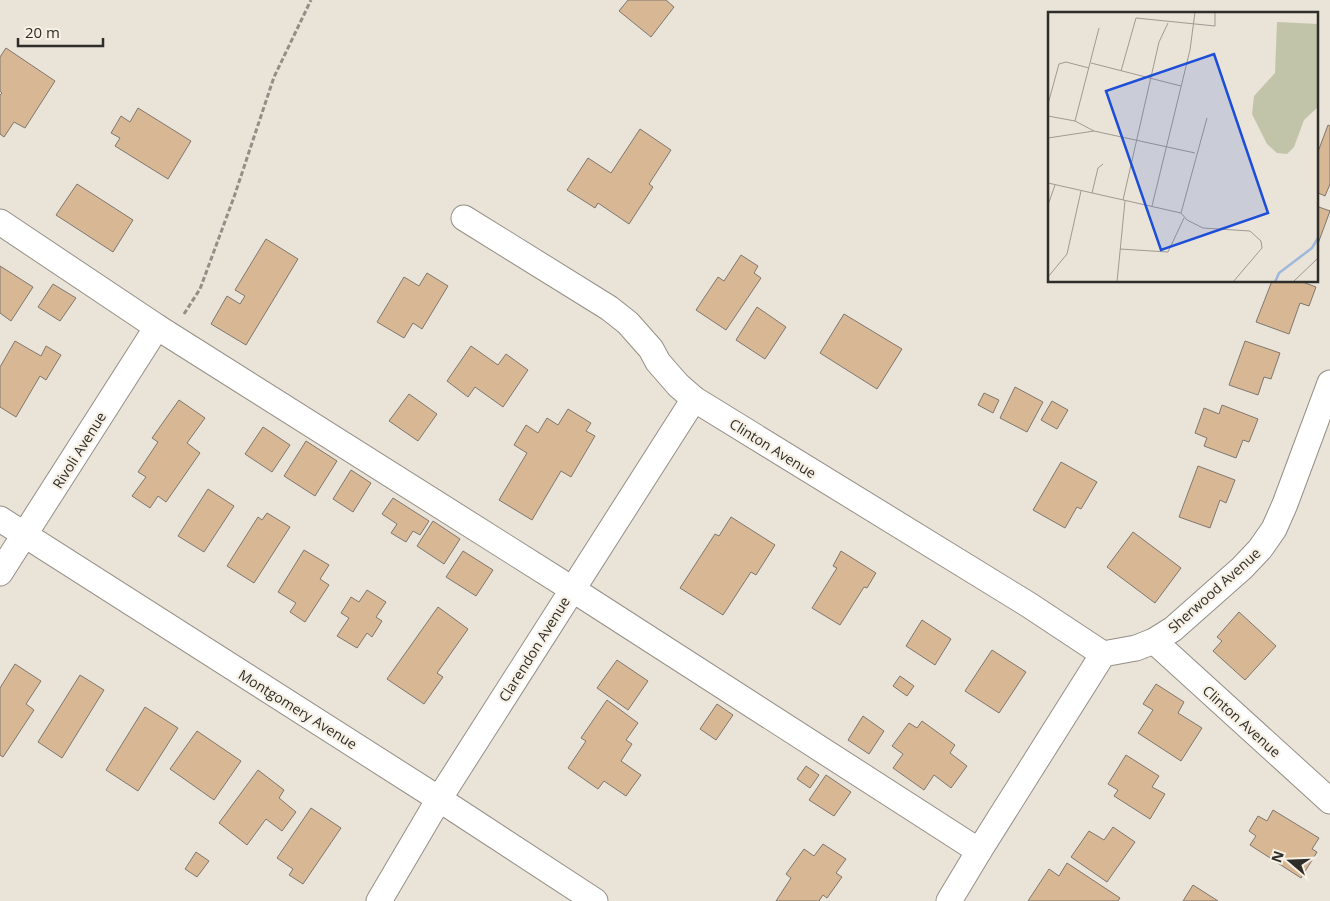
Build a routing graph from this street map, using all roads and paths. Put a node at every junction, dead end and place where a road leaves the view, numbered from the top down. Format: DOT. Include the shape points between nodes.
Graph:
graph roads {
  1 [pos="311,0"];
  2 [pos="464,218"];
  3 [pos="0,222"];
  4 [pos="164,331"];
  5 [pos="1330,383"];
  6 [pos="694,399"];
  7 [pos="0,519"];
  8 [pos="25,535"];
  9 [pos="0,573"];
  10 [pos="572,589"];
  11 [pos="1154,641"];
  12 [pos="1103,654"];
  13 [pos="439,799"];
  14 [pos="1330,801"];
  15 [pos="979,851"];
  16 [pos="380,901"];
  17 [pos="595,901"];
  18 [pos="950,901"];
  1 -- 4 [label="path" via="274,77 200,289"];
  2 -- 6 [label="street, Clinton Avenue" via="628,323 658,362"];
  3 -- 4 [label="street"];
  4 -- 8 [label="street, Rivoli Avenue"];
  4 -- 10 [label="street"];
  5 -- 11 [label="street, Sherwood Avenue" via="1274,529 1242,568 1173,630"];
  6 -- 10 [label="street, Clarendon Avenue"];
  6 -- 12 [label="street, Clinton Avenue"];
  7 -- 8 [label="street, Montgomery Avenue"];
  8 -- 9 [label="street, Rivoli Avenue"];
  8 -- 13 [label="street, Montgomery Avenue"];
  10 -- 13 [label="street, Clarendon Avenue"];
  10 -- 15 [label="street"];
  11 -- 12 [label="street, Sherwood Avenue"];
  11 -- 14 [label="street, Clinton Avenue"];
  12 -- 15 [label="street"];
  13 -- 16 [label="street, Clarendon Avenue"];
  13 -- 17 [label="street, Montgomery Avenue"];
  15 -- 18 [label="street"];
}
